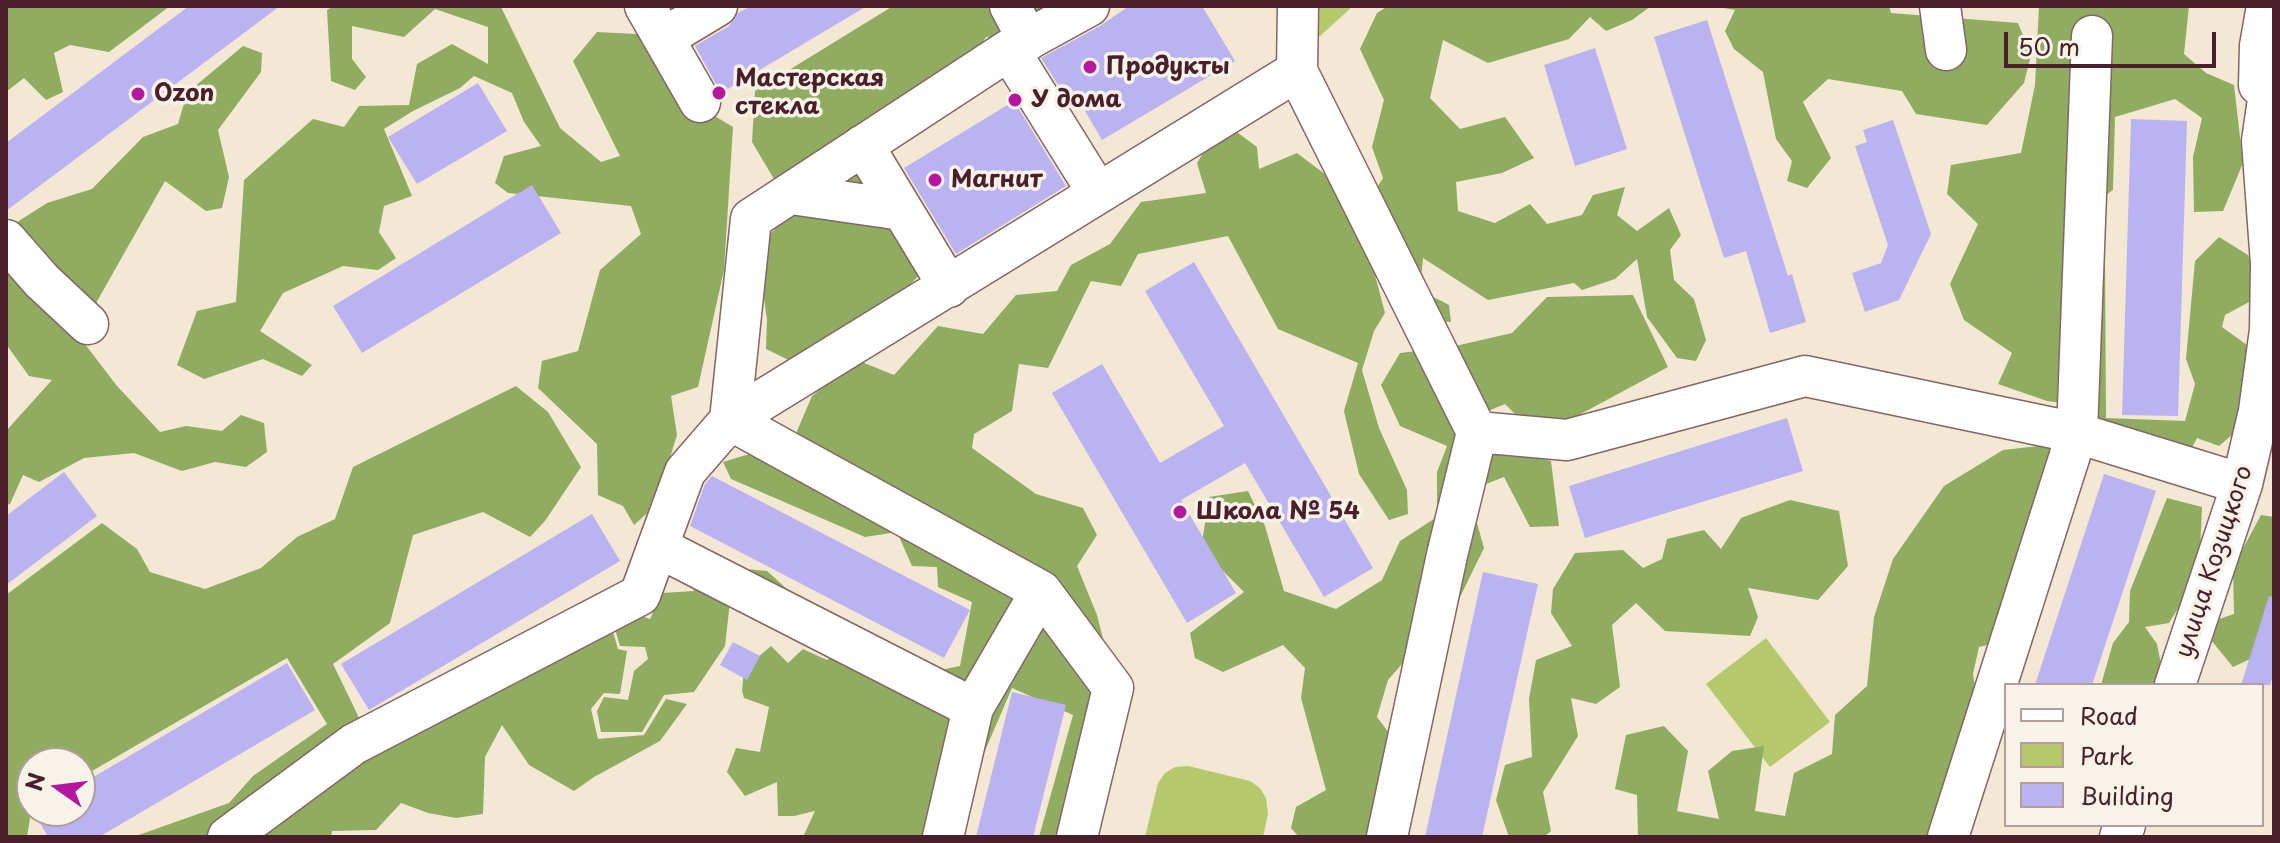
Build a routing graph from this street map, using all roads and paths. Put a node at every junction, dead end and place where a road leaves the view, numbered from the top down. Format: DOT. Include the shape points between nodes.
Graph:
graph roads {
  1 [pos="717,6"];
  2 [pos="1010,6"];
  3 [pos="1089,6"];
  4 [pos="1298,6"];
  5 [pos="1940,6"];
  6 [pos="2267,6"];
  7 [pos="655,22"];
  8 [pos="2092,36"];
  9 [pos="1018,45"];
  10 [pos="1946,50"];
  11 [pos="2274,58"];
  12 [pos="1297,71"];
  13 [pos="700,102"];
  14 [pos="2262,141"];
  15 [pos="863,145"];
  16 [pos="1098,193"];
  17 [pos="791,194"];
  18 [pos="902,210"];
  19 [pos="6,240"];
  20 [pos="949,287"];
  21 [pos="88,324"];
  22 [pos="2272,330"];
  23 [pos="730,420"];
  24 [pos="1477,432"];
  25 [pos="2077,433"];
  26 [pos="2242,484"];
  27 [pos="658,547"];
  28 [pos="1041,591"];
  29 [pos="2176,683"];
  30 [pos="973,708"];
  31 [pos="228,837"];
  32 [pos="943,837"];
  33 [pos="1077,837"];
  34 [pos="1387,837"];
  35 [pos="1948,837"];
  1 -- 7 [label="street"];
  2 -- 9 [label="street"];
  3 -- 9 [label="street"];
  4 -- 12 [label="street"];
  5 -- 10 [label="street"];
  6 -- 14 [label="street" via="2260,46"];
  7 -- 13 [label="street"];
  8 -- 25 [label="street"];
  9 -- 15 [label="street"];
  9 -- 16 [label="street"];
  11 -- 14 [label="street, улица Козицкого"];
  12 -- 16 [label="street"];
  12 -- 24 [label="street"];
  14 -- 22 [label="street, улица Козицкого"];
  15 -- 17 [label="street"];
  15 -- 18 [label="street"];
  16 -- 20 [label="street"];
  17 -- 18 [label="street"];
  17 -- 23 [label="street" via="751,219"];
  18 -- 20 [label="street"];
  19 -- 21 [label="street"];
  20 -- 23 [label="street"];
  22 -- 26 [label="street, улица Козицкого"];
  23 -- 27 [label="street" via="685,472"];
  23 -- 28 [label="street"];
  24 -- 25 [label="street" via="1567,440 1805,376"];
  24 -- 34 [label="street"];
  25 -- 26 [label="street"];
  25 -- 35 [label="street"];
  26 -- 29 [label="street, улица Козицкого"];
  27 -- 30 [label="street"];
  27 -- 31 [label="street" via="640,595 354,744"];
  28 -- 30 [label="street"];
  28 -- 33 [label="street" via="1113,688"];
  30 -- 32 [label="street"];
}
